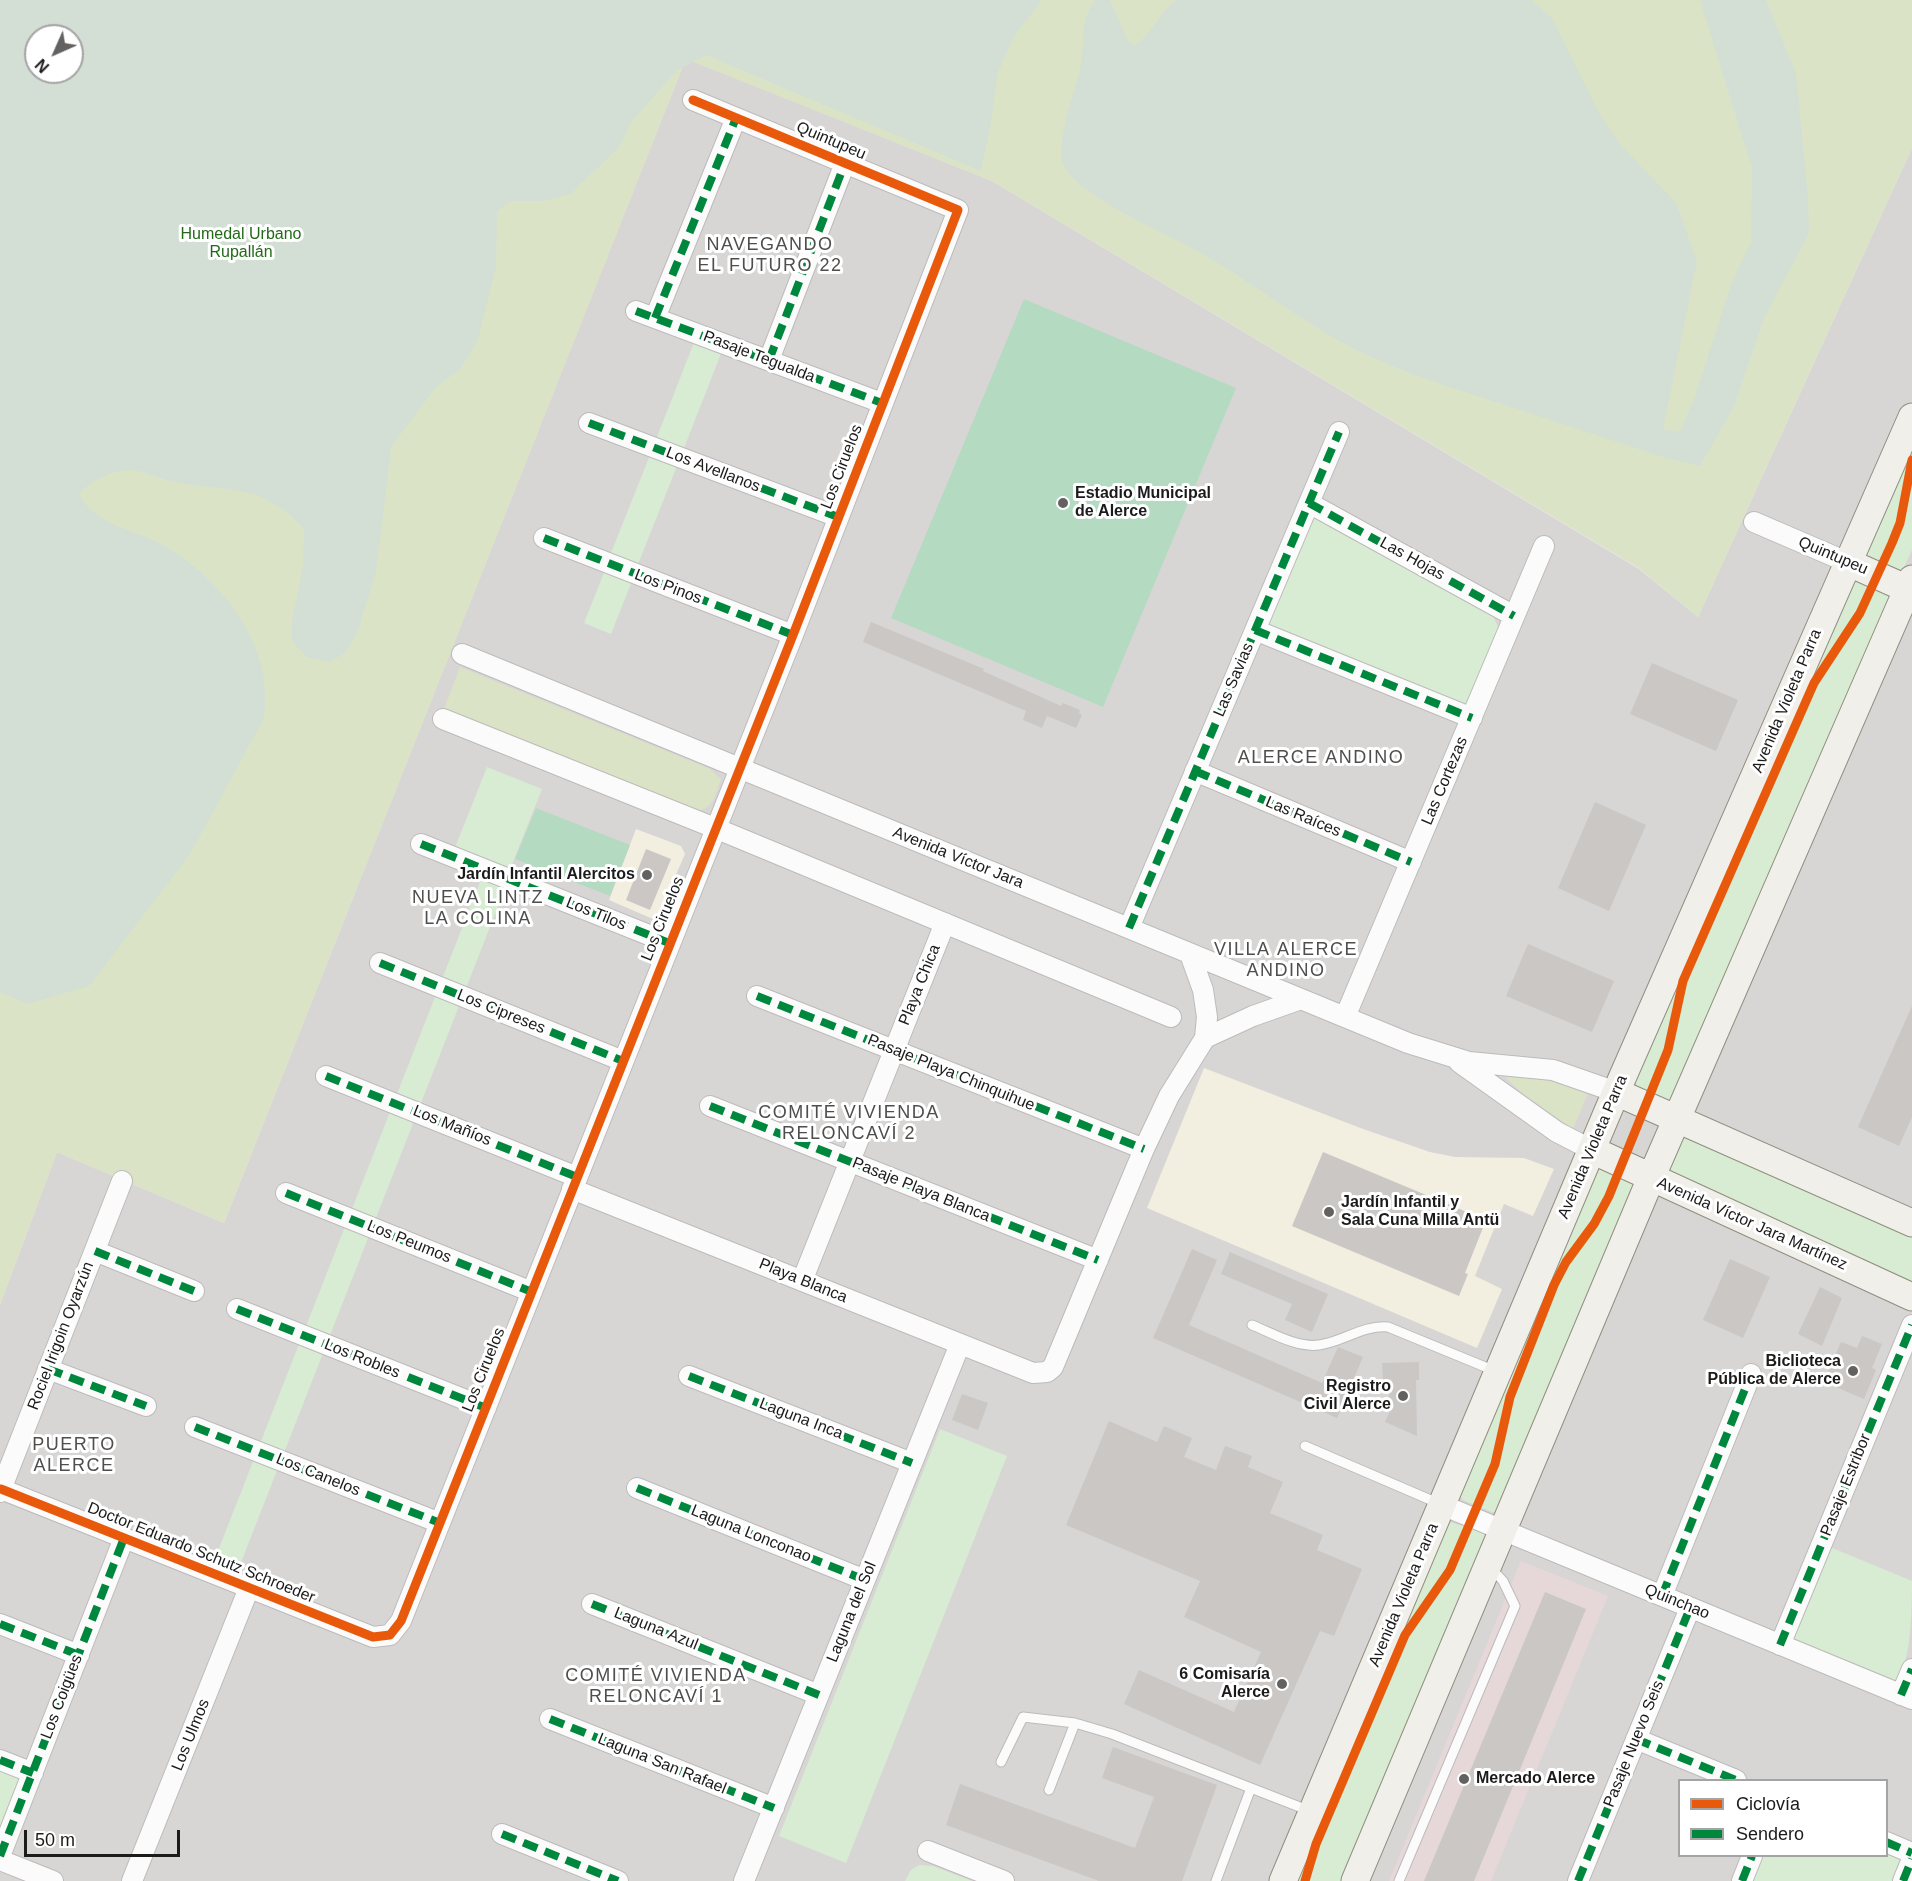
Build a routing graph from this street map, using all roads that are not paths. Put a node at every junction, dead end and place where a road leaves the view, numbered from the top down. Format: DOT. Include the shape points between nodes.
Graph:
graph roads {
  1 [pos="693,100"];
  2 [pos="736,118"];
  3 [pos="845,163"];
  4 [pos="958,210"];
  5 [pos="636,311"];
  6 [pos="655,318"];
  7 [pos="769,360"];
  8 [pos="882,403"];
  9 [pos="1912,417"];
  10 [pos="589,423"];
  11 [pos="1339,432"];
  12 [pos="1309,502"];
  13 [pos="838,518"];
  14 [pos="1754,522"];
  15 [pos="544,538"];
  16 [pos="1544,546"];
  17 [pos="1847,562"];
  18 [pos="1911,586"];
  19 [pos="1514,616"];
  20 [pos="1255,630"];
  21 [pos="793,635"];
  22 [pos="462,654"];
  23 [pos="1472,718"];
  24 [pos="443,719"];
  25 [pos="738,767"];
  26 [pos="1195,771"];
  27 [pos="715,828"];
  28 [pos="421,844"];
  29 [pos="1411,862"];
  30 [pos="945,923"];
  31 [pos="1129,928"];
  32 [pos="669,943"];
  33 [pos="1190,954"];
  34 [pos="380,963"];
  35 [pos="757,996"];
  36 [pos="1301,999"];
  37 [pos="1171,1017"];
  38 [pos="1345,1017"];
  39 [pos="1204,1038"];
  40 [pos="894,1051"];
  41 [pos="623,1061"];
  42 [pos="1462,1061"];
  43 [pos="326,1076"];
  44 [pos="1616,1092"];
  45 [pos="710,1106"];
  46 [pos="1678,1118"];
  47 [pos="1144,1149"];
  48 [pos="1592,1150"];
  49 [pos="850,1162"];
  50 [pos="1651,1178"];
  51 [pos="122,1180"];
  52 [pos="575,1183"];
  53 [pos="286,1194"];
  54 [pos="1912,1223"];
  55 [pos="95,1251"];
  56 [pos="1098,1260"];
  57 [pos="802,1281"];
  58 [pos="194,1291"];
  59 [pos="532,1292"];
  60 [pos="1912,1297"];
  61 [pos="237,1310"];
  62 [pos="1252,1325"];
  63 [pos="1912,1325"];
  64 [pos="960,1344"];
  65 [pos="48,1369"];
  66 [pos="1498,1372"];
  67 [pos="1751,1374"];
  68 [pos="689,1376"];
  69 [pos="146,1406"];
  70 [pos="486,1408"];
  71 [pos="195,1427"];
  72 [pos="1305,1446"];
  73 [pos="912,1463"];
  74 [pos="637,1488"];
  75 [pos="1,1491"];
  76 [pos="1442,1505"];
  77 [pos="440,1523"];
  78 [pos="1503,1531"];
  79 [pos="124,1538"];
  80 [pos="1489,1564"];
  81 [pos="865,1580"];
  82 [pos="249,1588"];
  83 [pos="1662,1596"];
  84 [pos="592,1604"];
  85 [pos="1690,1608"];
  86 [pos="0,1624"];
  87 [pos="390,1635"];
  88 [pos="1780,1645"];
  89 [pos="79,1654"];
  90 [pos="1912,1669"];
  91 [pos="819,1695"];
  92 [pos="1907,1697"];
  93 [pos="550,1719"];
  94 [pos="1075,1723"];
  95 [pos="1636,1739"];
  96 [pos="0,1760"];
  97 [pos="1001,1762"];
  98 [pos="33,1773"];
  99 [pos="1734,1779"];
  100 [pos="1251,1788"];
  101 [pos="1049,1790"];
  102 [pos="774,1808"];
  103 [pos="1312,1812"];
  104 [pos="502,1834"];
  105 [pos="1888,1842"];
  106 [pos="928,1851"];
  107 [pos="1912,1853"];
  108 [pos="1752,1857"];
  109 [pos="0,1858"];
  110 [pos="1912,1859"];
  111 [pos="53,1881"];
  112 [pos="132,1881"];
  113 [pos="618,1881"];
  114 [pos="744,1881"];
  115 [pos="1004,1881"];
  116 [pos="1216,1881"];
  117 [pos="1283,1881"];
  118 [pos="1355,1881"];
  119 [pos="1399,1881"];
  120 [pos="1578,1881"];
  121 [pos="1742,1881"];
  122 [pos="1903,1881"];
  1 -- 2 [label="street, Quintupeu"];
  2 -- 3 [label="street, Quintupeu"];
  2 -- 6 [label="street"];
  3 -- 4 [label="street, Quintupeu"];
  3 -- 7 [label="street"];
  4 -- 8 [label="street, Los Ciruelos"];
  5 -- 6 [label="street, Pasaje Tegualda"];
  6 -- 7 [label="street, Pasaje Tegualda"];
  7 -- 8 [label="street, Pasaje Tegualda"];
  8 -- 13 [label="street, Los Ciruelos"];
  9 -- 17 [label="main road, Avenida Violeta Parra"];
  10 -- 13 [label="street, Los Avellanos"];
  11 -- 12 [label="street, Las Savias"];
  12 -- 19 [label="street, Las Hojas"];
  12 -- 20 [label="street, Las Savias"];
  13 -- 21 [label="street, Los Ciruelos"];
  14 -- 17 [label="street, Quintupeu"];
  15 -- 21 [label="street, Los Pinos"];
  16 -- 19 [label="street, Las Cortezas"];
  17 -- 18 [label="main road, Quintupeu"];
  17 -- 44 [label="main road, Avenida Violeta Parra"];
  18 -- 46 [label="main road"];
  19 -- 23 [label="street, Las Cortezas"];
  20 -- 23 [label="street"];
  20 -- 26 [label="street, Las Savias"];
  21 -- 25 [label="street, Los Ciruelos"];
  22 -- 25 [label="street, Avenida Víctor Jara"];
  23 -- 29 [label="street, Las Cortezas"];
  24 -- 27 [label="street"];
  25 -- 27 [label="street, Los Ciruelos"];
  25 -- 31 [label="street, Avenida Víctor Jara"];
  26 -- 29 [label="street, Las Raíces"];
  26 -- 31 [label="street, Las Savias"];
  27 -- 30 [label="street"];
  27 -- 32 [label="street, Los Ciruelos"];
  28 -- 32 [label="street, Los Tilos"];
  29 -- 38 [label="street, Las Cortezas"];
  30 -- 37 [label="street"];
  30 -- 40 [label="street, Playa Chica"];
  31 -- 33 [label="street, Avenida Víctor Jara"];
  32 -- 41 [label="street, Los Ciruelos"];
  33 -- 36 [label="street, Avenida Víctor Jara"];
  33 -- 39 [label="street" via="1203,990 1207,1017"];
  34 -- 41 [label="street, Los Cipreses"];
  35 -- 40 [label="street, Pasaje Playa Chinquihue"];
  36 -- 38 [label="street, Avenida Víctor Jara"];
  36 -- 39 [label="street"];
  38 -- 42 [label="street, Avenida Víctor Jara"];
  39 -- 47 [label="street" via="1169,1096"];
  40 -- 47 [label="street, Pasaje Playa Chinquihue"];
  40 -- 49 [label="street, Playa Chica"];
  41 -- 52 [label="street, Los Ciruelos"];
  42 -- 44 [label="street, Avenida Víctor Jara" via="1539,1067"];
  42 -- 48 [label="street, Avenida Víctor Jara" via="1557,1132"];
  43 -- 52 [label="street, Los Mañíos"];
  44 -- 46 [label="main road"];
  44 -- 48 [label="main road, Avenida Violeta Parra"];
  45 -- 49 [label="street, Pasaje Playa Blanca"];
  46 -- 50 [label="main road"];
  46 -- 54 [label="main road"];
  47 -- 56 [label="street"];
  48 -- 50 [label="main road, Avenida Víctor Jara Martínez"];
  48 -- 66 [label="main road, Avenida Violeta Parra"];
  49 -- 56 [label="street, Pasaje Playa Blanca"];
  49 -- 57 [label="street, Playa Chica"];
  50 -- 60 [label="main road, Avenida Víctor Jara Martínez"];
  50 -- 78 [label="main road"];
  51 -- 55 [label="street, Rociel Irigoin Oyarzún"];
  52 -- 57 [label="street, Playa Blanca"];
  52 -- 59 [label="street, Los Ciruelos"];
  53 -- 59 [label="street, Los Peumos"];
  55 -- 58 [label="street"];
  55 -- 65 [label="street, Rociel Irigoin Oyarzún"];
  56 -- 64 [label="street, Playa Blanca" via="1053,1367 1047,1372 1033,1373"];
  57 -- 64 [label="street, Playa Blanca"];
  59 -- 70 [label="street, Los Ciruelos"];
  61 -- 70 [label="street, Los Robles"];
  62 -- 66 [label="lane" via="1297,1343 1319,1345 1376,1326 1388,1327"];
  63 -- 88 [label="street, Pasaje Estribor"];
  64 -- 73 [label="street, Laguna del Sol"];
  65 -- 69 [label="street"];
  65 -- 75 [label="street, Rociel Irigoin Oyarzún"];
  66 -- 76 [label="main road, Avenida Violeta Parra"];
  67 -- 83 [label="street"];
  68 -- 73 [label="street, Laguna Inca"];
  70 -- 77 [label="street, Los Ciruelos"];
  71 -- 77 [label="street, Los Canelos"];
  72 -- 76 [label="lane"];
  73 -- 81 [label="street, Laguna del Sol"];
  74 -- 81 [label="street, Laguna Lonconao"];
  75 -- 79 [label="street, Doctor Eduardo Schutz Schroeder"];
  76 -- 78 [label="street, Quinchao"];
  76 -- 103 [label="main road, Avenida Violeta Parra"];
  77 -- 87 [label="street, Los Ciruelos" via="401,1622"];
  78 -- 80 [label="main road"];
  78 -- 83 [label="street, Quinchao"];
  79 -- 82 [label="street, Doctor Eduardo Schutz Schroeder"];
  79 -- 89 [label="street, Los Coigües"];
  80 -- 118 [label="main road"];
  80 -- 119 [label="lane" via="1515,1606"];
  81 -- 91 [label="street, Laguna del Sol"];
  82 -- 87 [label="street, Doctor Eduardo Schutz Schroeder" via="373,1637"];
  82 -- 112 [label="street, Los Ulmos"];
  83 -- 85 [label="street, Quinchao"];
  84 -- 91 [label="street, Laguna Azul"];
  85 -- 88 [label="street, Quinchao"];
  85 -- 95 [label="street, Pasaje Nuevo Seis"];
  86 -- 89 [label="street"];
  88 -- 92 [label="street, Quinchao"];
  89 -- 98 [label="street, Los Coigües"];
  90 -- 92 [label="street"];
  91 -- 102 [label="street, Laguna del Sol"];
  93 -- 102 [label="street, Laguna San Rafael"];
  94 -- 97 [label="lane" via="1023,1717"];
  94 -- 100 [label="lane"];
  94 -- 101 [label="lane"];
  95 -- 99 [label="street"];
  95 -- 120 [label="street, Pasaje Nuevo Seis"];
  96 -- 98 [label="street"];
  98 -- 109 [label="street, Los Coigües"];
  100 -- 103 [label="lane"];
  100 -- 116 [label="lane"];
  102 -- 114 [label="street, Laguna del Sol"];
  103 -- 117 [label="main road, Avenida Violeta Parra"];
  104 -- 113 [label="street"];
  105 -- 107 [label="street"];
  106 -- 115 [label="street"];
  108 -- 121 [label="street"];
  109 -- 111 [label="street"];
  110 -- 122 [label="street"];
}
